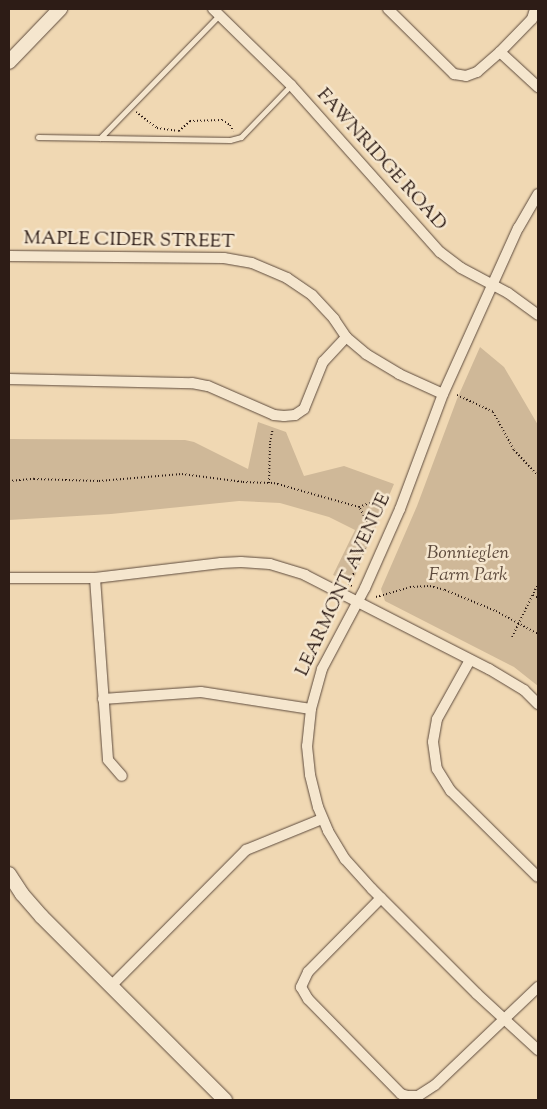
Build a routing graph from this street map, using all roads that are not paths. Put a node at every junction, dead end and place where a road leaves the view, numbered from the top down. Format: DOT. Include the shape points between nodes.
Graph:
graph roads {
  1 [pos="60,9"];
  2 [pos="388,9"];
  3 [pos="535,9"];
  4 [pos="216,12"];
  5 [pos="500,52"];
  6 [pos="9,62"];
  7 [pos="291,85"];
  8 [pos="538,87"];
  9 [pos="38,137"];
  10 [pos="100,138"];
  11 [pos="538,194"];
  12 [pos="9,256"];
  13 [pos="493,284"];
  14 [pos="538,315"];
  15 [pos="346,337"];
  16 [pos="9,379"];
  17 [pos="443,394"];
  18 [pos="9,578"];
  19 [pos="95,578"];
  20 [pos="358,602"];
  21 [pos="470,660"];
  22 [pos="103,699"];
  23 [pos="538,704"];
  24 [pos="311,708"];
  25 [pos="122,776"];
  26 [pos="322,819"];
  27 [pos="9,874"];
  28 [pos="538,877"];
  29 [pos="381,898"];
  30 [pos="111,986"];
  31 [pos="538,987"];
  32 [pos="505,1020"];
  33 [pos="538,1050"];
  34 [pos="225,1100"];
  1 -- 6 [label="street"];
  2 -- 5 [label="street" via="454,74 472,75"];
  3 -- 5 [label="street" via="532,19"];
  4 -- 7 [label="street, FAWNRIDGE ROAD"];
  4 -- 10 [label="lane"];
  5 -- 8 [label="street"];
  7 -- 10 [label="lane" via="241,137 230,140"];
  7 -- 13 [label="street, FAWNRIDGE ROAD" via="440,252 461,268"];
  9 -- 10 [label="lane"];
  11 -- 13 [label="street, LEARMONT AVENUE" via="518,228"];
  12 -- 15 [label="street, MAPLE CIDER STREET" via="224,258 252,263 287,278 312,295"];
  13 -- 14 [label="street, FAWNRIDGE ROAD"];
  13 -- 17 [label="street, LEARMONT AVENUE"];
  15 -- 16 [label="street" via="323,362 304,409 295,415 274,415 208,386 192,383"];
  15 -- 17 [label="street, MAPLE CIDER STREET" via="399,374"];
  17 -- 20 [label="street, LEARMONT AVENUE" via="400,509"];
  18 -- 19 [label="street"];
  19 -- 20 [label="street" via="221,563 257,562 305,575"];
  19 -- 22 [label="street"];
  20 -- 21 [label="street"];
  20 -- 24 [label="street, LEARMONT AVENUE" via="322,669"];
  21 -- 23 [label="street" via="506,678"];
  21 -- 28 [label="street" via="437,720 433,742 437,769 451,791"];
  22 -- 24 [label="street" via="201,692"];
  22 -- 25 [label="street" via="108,760"];
  24 -- 26 [label="street, LEARMONT AVENUE" via="308,760"];
  26 -- 29 [label="street, LEARMONT AVENUE" via="345,859"];
  26 -- 30 [label="street" via="246,850"];
  27 -- 30 [label="street" via="29,903"];
  29 -- 32 [label="street, LEARMONT AVENUE"];
  29 -- 32 [label="street" via="308,972 301,988 393,1086 406,1096 418,1096 450,1072"];
  30 -- 34 [label="street"];
  31 -- 32 [label="street"];
  32 -- 33 [label="street, LEARMONT AVENUE"];
}
